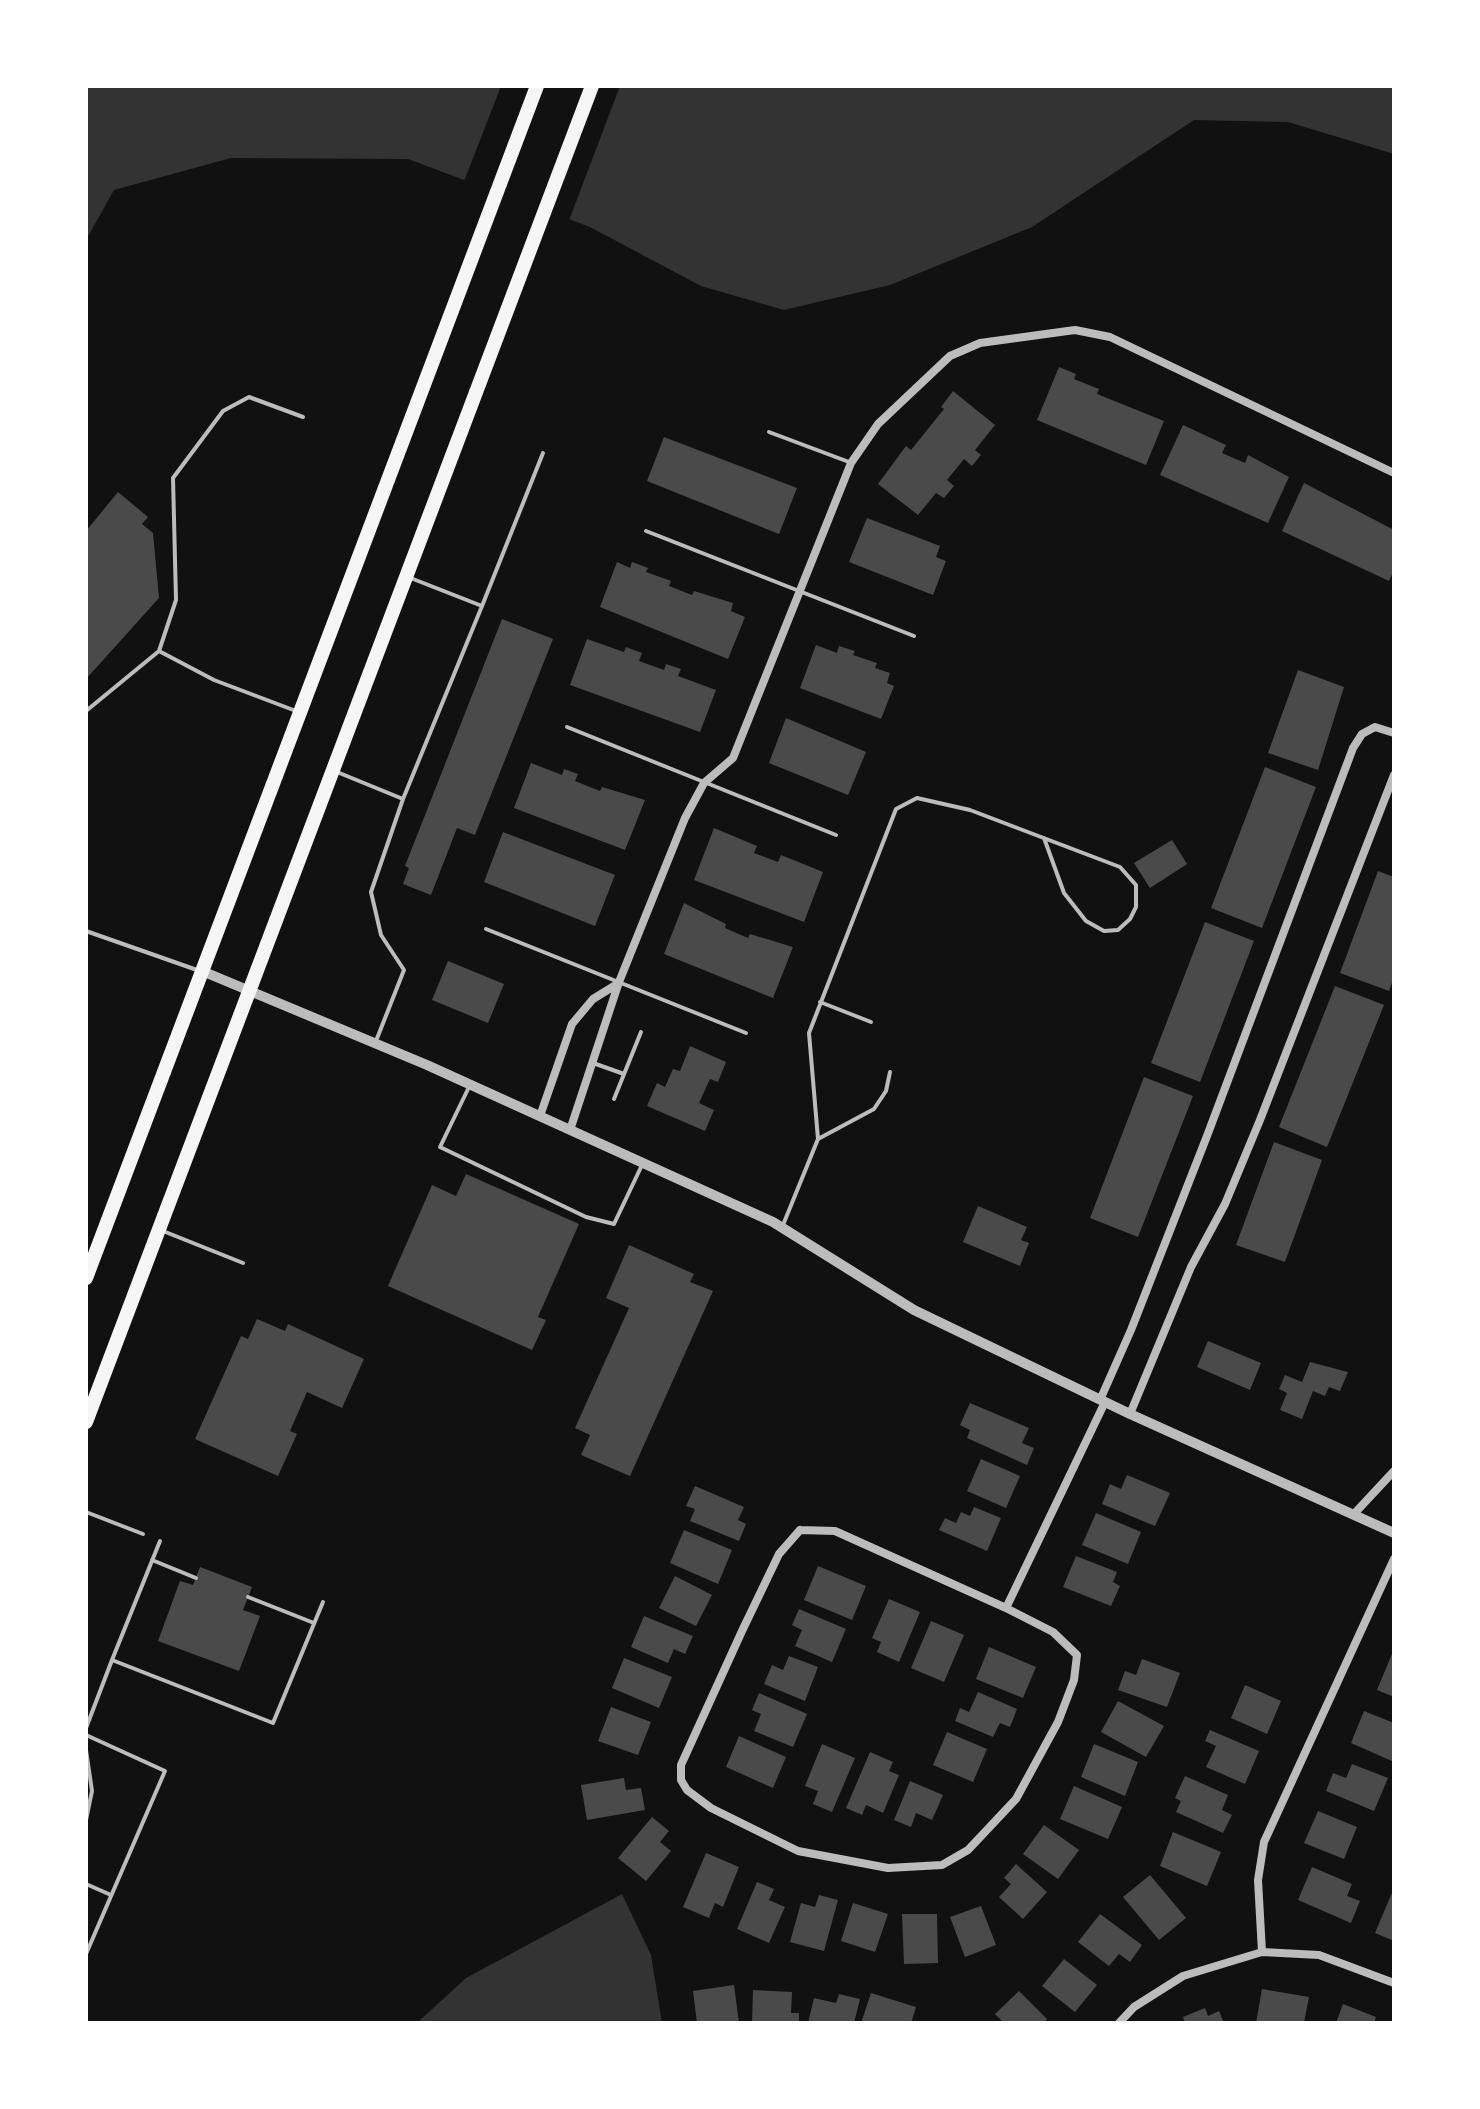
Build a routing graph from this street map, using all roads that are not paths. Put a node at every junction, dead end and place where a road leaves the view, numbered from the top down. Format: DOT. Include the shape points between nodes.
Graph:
graph roads {
  1 [pos="537,86"];
  2 [pos="592,86"];
  3 [pos="303,417"];
  4 [pos="769,432"];
  5 [pos="543,453"];
  6 [pos="851,463"];
  7 [pos="1394,473"];
  8 [pos="646,531"];
  9 [pos="406,576"];
  10 [pos="800,592"];
  11 [pos="482,606"];
  12 [pos="914,636"];
  13 [pos="159,651"];
  14 [pos="86,711"];
  15 [pos="300,712"];
  16 [pos="567,727"];
  17 [pos="1394,733"];
  18 [pos="333,770"];
  19 [pos="1394,775"];
  20 [pos="704,783"];
  21 [pos="403,799"];
  22 [pos="836,835"];
  23 [pos="1044,838"];
  24 [pos="486,929"];
  25 [pos="86,931"];
  26 [pos="202,971"];
  27 [pos="619,982"];
  28 [pos="249,991"];
  29 [pos="820,1002"];
  30 [pos="871,1022"];
  31 [pos="641,1032"];
  32 [pos="746,1033"];
  33 [pos="375,1043"];
  34 [pos="593,1063"];
  35 [pos="890,1072"];
  36 [pos="624,1074"];
  37 [pos="470,1084"];
  38 [pos="614,1099"];
  39 [pos="540,1116"];
  40 [pos="570,1130"];
  41 [pos="818,1139"];
  42 [pos="643,1163"];
  43 [pos="782,1228"];
  44 [pos="159,1229"];
  45 [pos="243,1263"];
  46 [pos="86,1278"];
  47 [pos="1102,1401"];
  48 [pos="1130,1414"];
  49 [pos="86,1422"];
  50 [pos="1394,1471"];
  51 [pos="86,1512"];
  52 [pos="1353,1515"];
  53 [pos="1394,1533"];
  54 [pos="143,1534"];
  55 [pos="160,1541"];
  56 [pos="1394,1559"];
  57 [pos="152,1560"];
  58 [pos="196,1578"];
  59 [pos="248,1597"];
  60 [pos="323,1602"];
  61 [pos="1006,1608"];
  62 [pos="314,1623"];
  63 [pos="112,1660"];
  64 [pos="86,1728"];
  65 [pos="86,1735"];
  66 [pos="86,1750"];
  67 [pos="86,1820"];
  68 [pos="86,1884"];
  69 [pos="111,1895"];
  70 [pos="1262,1952"];
  71 [pos="86,1954"];
  72 [pos="1394,1983"];
  73 [pos="1119,2023"];
  1 -- 15 [label="highway"];
  2 -- 9 [label="highway"];
  3 -- 13 [label="lane" via="249,397 223,411 173,478 176,600"];
  4 -- 6 [label="lane"];
  5 -- 11 [label="lane"];
  6 -- 7 [label="street" via="878,424 950,356 980,343 1075,330 1110,337"];
  6 -- 10 [label="street"];
  8 -- 10 [label="lane"];
  9 -- 11 [label="lane"];
  9 -- 18 [label="highway"];
  10 -- 12 [label="lane"];
  10 -- 20 [label="street" via="733,758"];
  11 -- 21 [label="lane"];
  13 -- 14 [label="lane"];
  13 -- 15 [label="lane" via="214,680"];
  15 -- 26 [label="highway"];
  16 -- 20 [label="lane"];
  17 -- 47 [label="street" via="1375,727 1353,748"];
  18 -- 21 [label="lane"];
  18 -- 28 [label="highway"];
  19 -- 48 [label="street" via="1260,1120"];
  20 -- 22 [label="lane"];
  20 -- 27 [label="street"];
  21 -- 33 [label="lane" via="371,892 381,935 404,970"];
  23 -- 23 [label="lane" via="1120,867 1136,885 1136,907 1118,930 1104,931 1086,921 1064,893"];
  23 -- 29 [label="lane" via="970,810 917,798 896,809"];
  24 -- 27 [label="lane"];
  25 -- 26 [label="lane"];
  26 -- 28 [label="street"];
  26 -- 46 [label="highway"];
  27 -- 32 [label="lane"];
  27 -- 34 [label="street"];
  27 -- 39 [label="street" via="593,999 572,1024"];
  28 -- 33 [label="street"];
  28 -- 44 [label="highway"];
  29 -- 30 [label="lane"];
  29 -- 41 [label="lane" via="809,1033"];
  31 -- 36 [label="lane"];
  33 -- 37 [label="street"];
  34 -- 36 [label="lane"];
  34 -- 40 [label="street"];
  35 -- 41 [label="lane" via="874,1109"];
  36 -- 38 [label="lane"];
  37 -- 39 [label="street"];
  37 -- 42 [label="lane" via="440,1147 586,1217 614,1224"];
  39 -- 40 [label="street"];
  40 -- 42 [label="street"];
  41 -- 43 [label="lane"];
  42 -- 43 [label="street"];
  43 -- 47 [label="street" via="914,1310"];
  44 -- 45 [label="lane"];
  44 -- 49 [label="highway"];
  47 -- 48 [label="street"];
  47 -- 61 [label="street"];
  48 -- 52 [label="street"];
  50 -- 52 [label="street"];
  51 -- 54 [label="lane"];
  52 -- 53 [label="street"];
  55 -- 57 [label="lane"];
  56 -- 70 [label="street" via="1264,1842 1258,1880"];
  57 -- 58 [label="lane"];
  57 -- 63 [label="lane"];
  59 -- 62 [label="lane"];
  60 -- 62 [label="lane"];
  61 -- 61 [label="street" via="1053,1632 1077,1655 1074,1680 1058,1722 1016,1799 968,1850 942,1865 888,1868 798,1851 711,1808 681,1780 681,1765 742,1631 779,1554 800,1530 835,1531"];
  62 -- 63 [label="lane" via="273,1723"];
  63 -- 64 [label="lane"];
  65 -- 69 [label="lane" via="165,1771"];
  66 -- 67 [label="lane" via="92,1791"];
  68 -- 69 [label="lane"];
  69 -- 71 [label="lane"];
  70 -- 72 [label="street" via="1319,1955"];
  70 -- 73 [label="street" via="1183,1976 1134,2007"];
}
